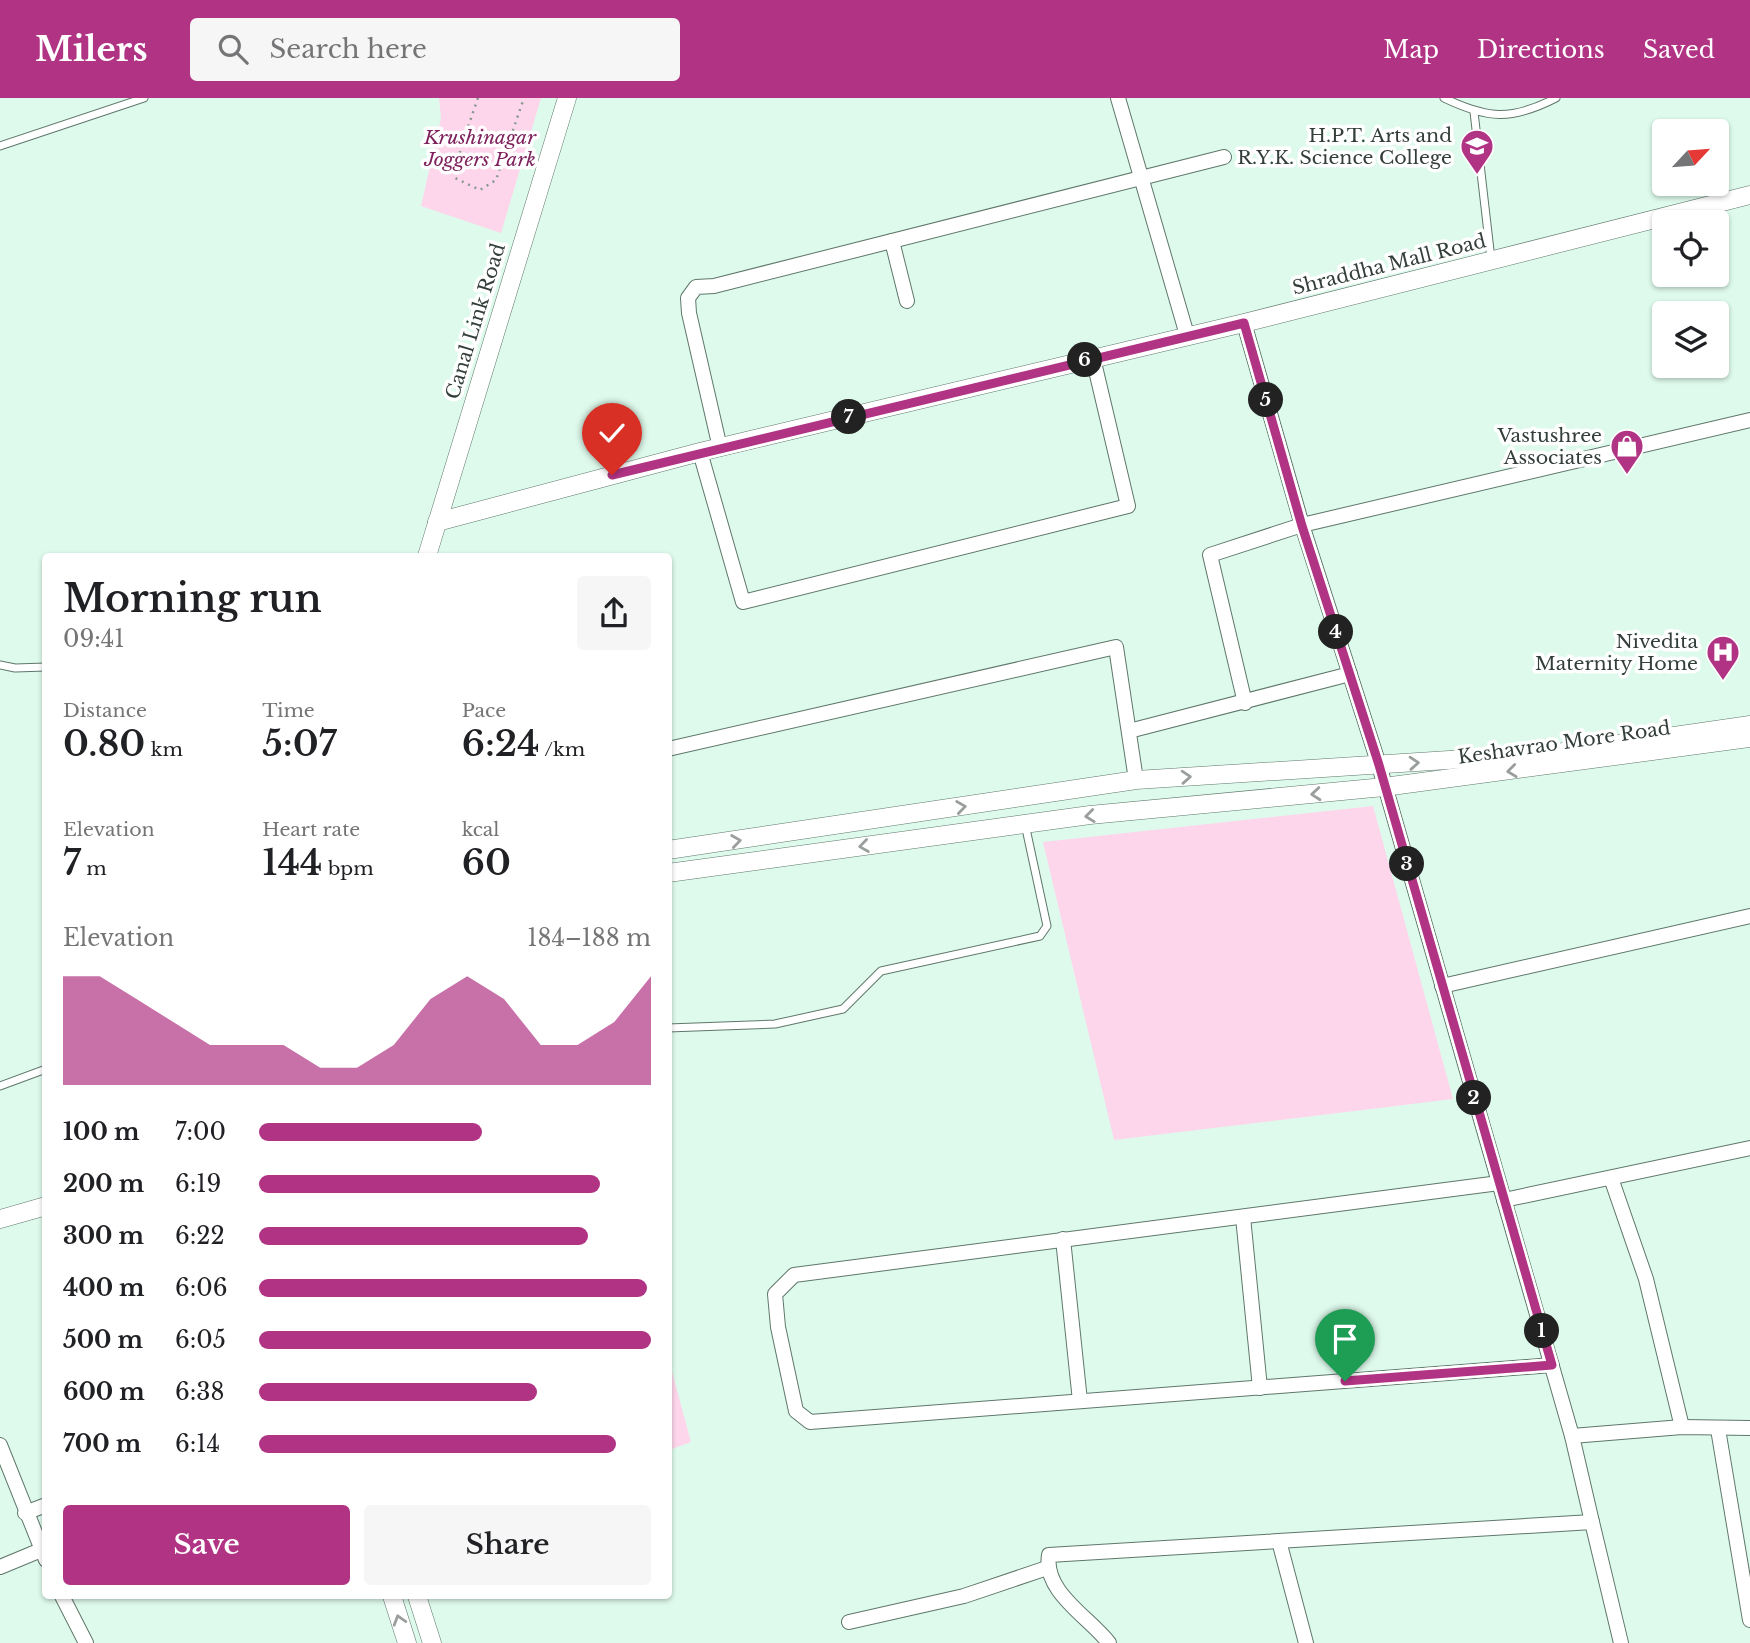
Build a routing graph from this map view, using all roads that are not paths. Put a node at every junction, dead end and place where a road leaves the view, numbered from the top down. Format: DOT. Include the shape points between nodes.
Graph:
graph roads {
  1 [pos="144,98"];
  2 [pos="566,98"];
  3 [pos="1118,98"];
  4 [pos="1444,98"];
  5 [pos="1556,98"];
  6 [pos="1474,112"];
  7 [pos="0,146"];
  8 [pos="1224,157"];
  9 [pos="1142,177"];
  10 [pos="1750,195"];
  11 [pos="892,240"];
  12 [pos="1492,259"];
  13 [pos="907,300"];
  14 [pos="1244,323"];
  15 [pos="1187,335"];
  16 [pos="1093,358"];
  17 [pos="1750,420"];
  18 [pos="720,448"];
  19 [pos="700,452"];
  20 [pos="437,522"];
  21 [pos="1302,526"];
  22 [pos="428,553"];
  23 [pos="0,665"];
  24 [pos="42,667"];
  25 [pos="1350,674"];
  26 [pos="1245,703"];
  27 [pos="1750,725"];
  28 [pos="1129,731"];
  29 [pos="1750,738"];
  30 [pos="672,748"];
  31 [pos="1379,765"];
  32 [pos="1136,780"];
  33 [pos="1384,787"];
  34 [pos="1025,824"];
  35 [pos="672,849"];
  36 [pos="672,872"];
  37 [pos="1750,916"];
  38 [pos="1442,986"];
  39 [pos="672,1028"];
  40 [pos="42,1070"];
  41 [pos="0,1086"];
  42 [pos="1750,1148"];
  43 [pos="1611,1178"];
  44 [pos="1499,1183"];
  45 [pos="1504,1200"];
  46 [pos="42,1207"];
  47 [pos="1243,1217"];
  48 [pos="0,1219"];
  49 [pos="1063,1240"];
  50 [pos="1552,1365"];
  51 [pos="1260,1388"];
  52 [pos="1080,1401"];
  53 [pos="1682,1427"];
  54 [pos="1750,1428"];
  55 [pos="1718,1429"];
  56 [pos="1572,1436"];
  57 [pos="0,1445"];
  58 [pos="42,1507"];
  59 [pos="25,1513"];
  60 [pos="1592,1522"];
  61 [pos="1279,1541"];
  62 [pos="42,1553"];
  63 [pos="42,1555"];
  64 [pos="0,1567"];
  65 [pos="1047,1569"];
  66 [pos="64,1599"];
  67 [pos="393,1599"];
  68 [pos="418,1599"];
  69 [pos="1750,1620"];
  70 [pos="849,1622"];
  71 [pos="86,1643"];
  72 [pos="407,1643"];
  73 [pos="432,1643"];
  74 [pos="1109,1643"];
  75 [pos="1306,1643"];
  76 [pos="1621,1643"];
  1 -- 7 [label="lane"];
  2 -- 20 [label="street, Canal Link Road"];
  3 -- 9 [label="street"];
  4 -- 6 [label="lane"];
  5 -- 6 [label="lane" via="1536,108 1492,117"];
  6 -- 12 [label="lane"];
  8 -- 9 [label="street"];
  9 -- 11 [label="street"];
  9 -- 15 [label="street"];
  10 -- 12 [label="street, Shraddha Mall Road"];
  11 -- 13 [label="street"];
  11 -- 18 [label="street" via="696,287 688,298 689,313"];
  12 -- 14 [label="street, Shraddha Mall Road"];
  14 -- 15 [label="street, Shraddha Mall Road"];
  14 -- 21 [label="street"];
  15 -- 16 [label="street"];
  16 -- 18 [label="street"];
  16 -- 19 [label="street" via="1128,506 743,602"];
  17 -- 21 [label="street"];
  18 -- 19 [label="street"];
  19 -- 20 [label="street"];
  20 -- 22 [label="street, Canal Link Road"];
  21 -- 25 [label="street"];
  21 -- 26 [label="street" via="1210,555"];
  23 -- 24 [label="lane"];
  25 -- 26 [label="street"];
  25 -- 31 [label="street"];
  26 -- 28 [label="street"];
  31 -- 27 [label="street, one-way" via="1557,753"];
  28 -- 30 [label="street" via="1116,647"];
  28 -- 32 [label="street"];
  29 -- 33 [label="street, Keshavrao More Road, one-way"];
  32 -- 31 [label="street, one-way"];
  31 -- 33 [label="street"];
  35 -- 32 [label="street, one-way"];
  33 -- 34 [label="street, Keshavrao More Road, one-way"];
  33 -- 38 [label="street"];
  34 -- 36 [label="street, Keshavrao More Road, one-way"];
  34 -- 39 [label="lane" via="1047,926 1040,936 881,971 843,1009 775,1024"];
  37 -- 38 [label="street"];
  38 -- 44 [label="street"];
  40 -- 41 [label="lane"];
  42 -- 43 [label="street"];
  43 -- 45 [label="street"];
  43 -- 53 [label="street" via="1646,1279"];
  44 -- 45 [label="street"];
  44 -- 47 [label="street"];
  45 -- 50 [label="street"];
  46 -- 48 [label="street"];
  47 -- 49 [label="street"];
  47 -- 51 [label="street"];
  49 -- 52 [label="street"];
  49 -- 52 [label="street" via="794,1275 775,1294 778,1327 796,1411 810,1422"];
  50 -- 51 [label="street"];
  50 -- 56 [label="street"];
  51 -- 52 [label="street"];
  53 -- 55 [label="street"];
  53 -- 56 [label="street"];
  54 -- 55 [label="street"];
  55 -- 69 [label="street"];
  56 -- 60 [label="street"];
  57 -- 59 [label="street"];
  58 -- 59 [label="street"];
  59 -- 62 [label="street"];
  60 -- 61 [label="street"];
  60 -- 76 [label="street"];
  61 -- 65 [label="street" via="1049,1555"];
  61 -- 75 [label="street"];
  63 -- 64 [label="street"];
  65 -- 70 [label="street" via="964,1596"];
  65 -- 74 [label="street" via="1063,1596"];
  66 -- 71 [label="street"];
  72 -- 67 [label="street, one-way"];
  68 -- 73 [label="street"];
}
